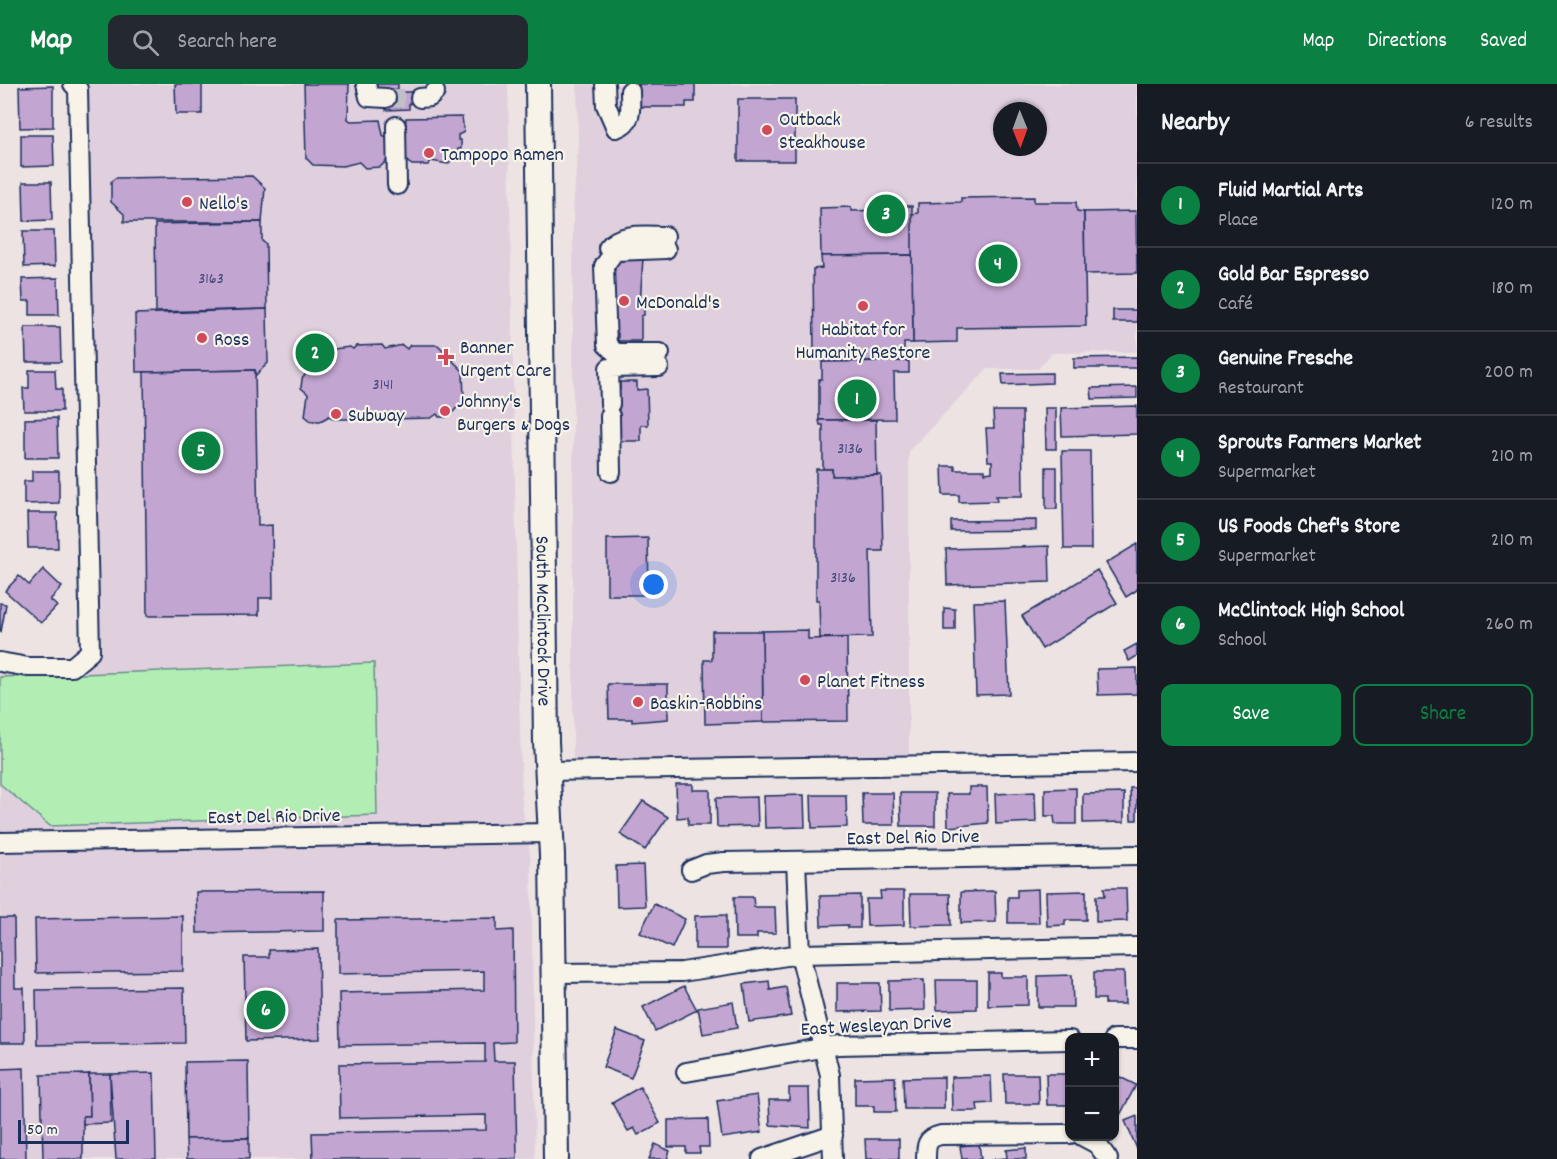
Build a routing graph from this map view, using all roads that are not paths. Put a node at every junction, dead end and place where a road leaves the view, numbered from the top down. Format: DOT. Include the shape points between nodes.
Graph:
graph roads {
  1 [pos="74,84"];
  2 [pos="366,84"];
  3 [pos="538,84"];
  4 [pos="617,89"];
  5 [pos="386,98"];
  6 [pos="396,126"];
  7 [pos="397,185"];
  8 [pos="665,242"];
  9 [pos="611,472"];
  10 [pos="0,662"];
  11 [pos="1137,762"];
  12 [pos="546,771"];
  13 [pos="550,833"];
  14 [pos="0,842"];
  15 [pos="1137,855"];
  16 [pos="796,861"];
  17 [pos="690,870"];
  18 [pos="1137,947"];
  19 [pos="800,954"];
  20 [pos="553,973"];
  21 [pos="1119,1039"];
  22 [pos="1137,1039"];
  23 [pos="1065,1040"];
  24 [pos="824,1046"];
  25 [pos="686,1072"];
  26 [pos="1065,1134"];
  27 [pos="833,1135"];
  28 [pos="1091,1141"];
  29 [pos="556,1159"];
  30 [pos="762,1159"];
  31 [pos="833,1159"];
  32 [pos="926,1159"];
  33 [pos="1108,1159"];
  1 -- 10 [label="street" via="78,88 90,652 72,667 28,667"];
  2 -- 5 [label="street" via="369,97"];
  3 -- 12 [label="main road, South McClintock Drive"];
  4 -- 4 [label="street" via="606,105 616,128 630,119"];
  6 -- 7 [label="street"];
  8 -- 9 [label="street" via="615,251 604,266 607,345 616,353 659,360 609,368"];
  11 -- 12 [label="street"];
  12 -- 13 [label="main road, South McClintock Drive"];
  13 -- 14 [label="street, East Del Rio Drive"];
  13 -- 20 [label="main road, South McClintock Drive"];
  15 -- 16 [label="street, East Del Rio Drive"];
  16 -- 17 [label="street, East Del Rio Drive" via="715,863"];
  16 -- 19 [label="street"];
  18 -- 19 [label="street"];
  19 -- 20 [label="street" via="682,972"];
  19 -- 24 [label="street"];
  20 -- 29 [label="main road, South McClintock Drive"];
  21 -- 22 [label="street"];
  23 -- 24 [label="street, East Wesleyan Drive"];
  24 -- 25 [label="street, East Wesleyan Drive"];
  24 -- 27 [label="street"];
  26 -- 32 [label="street" via="940,1135 927,1143"];
  27 -- 30 [label="street"];
  27 -- 31 [label="street"];
  28 -- 33 [label="street"];
}
